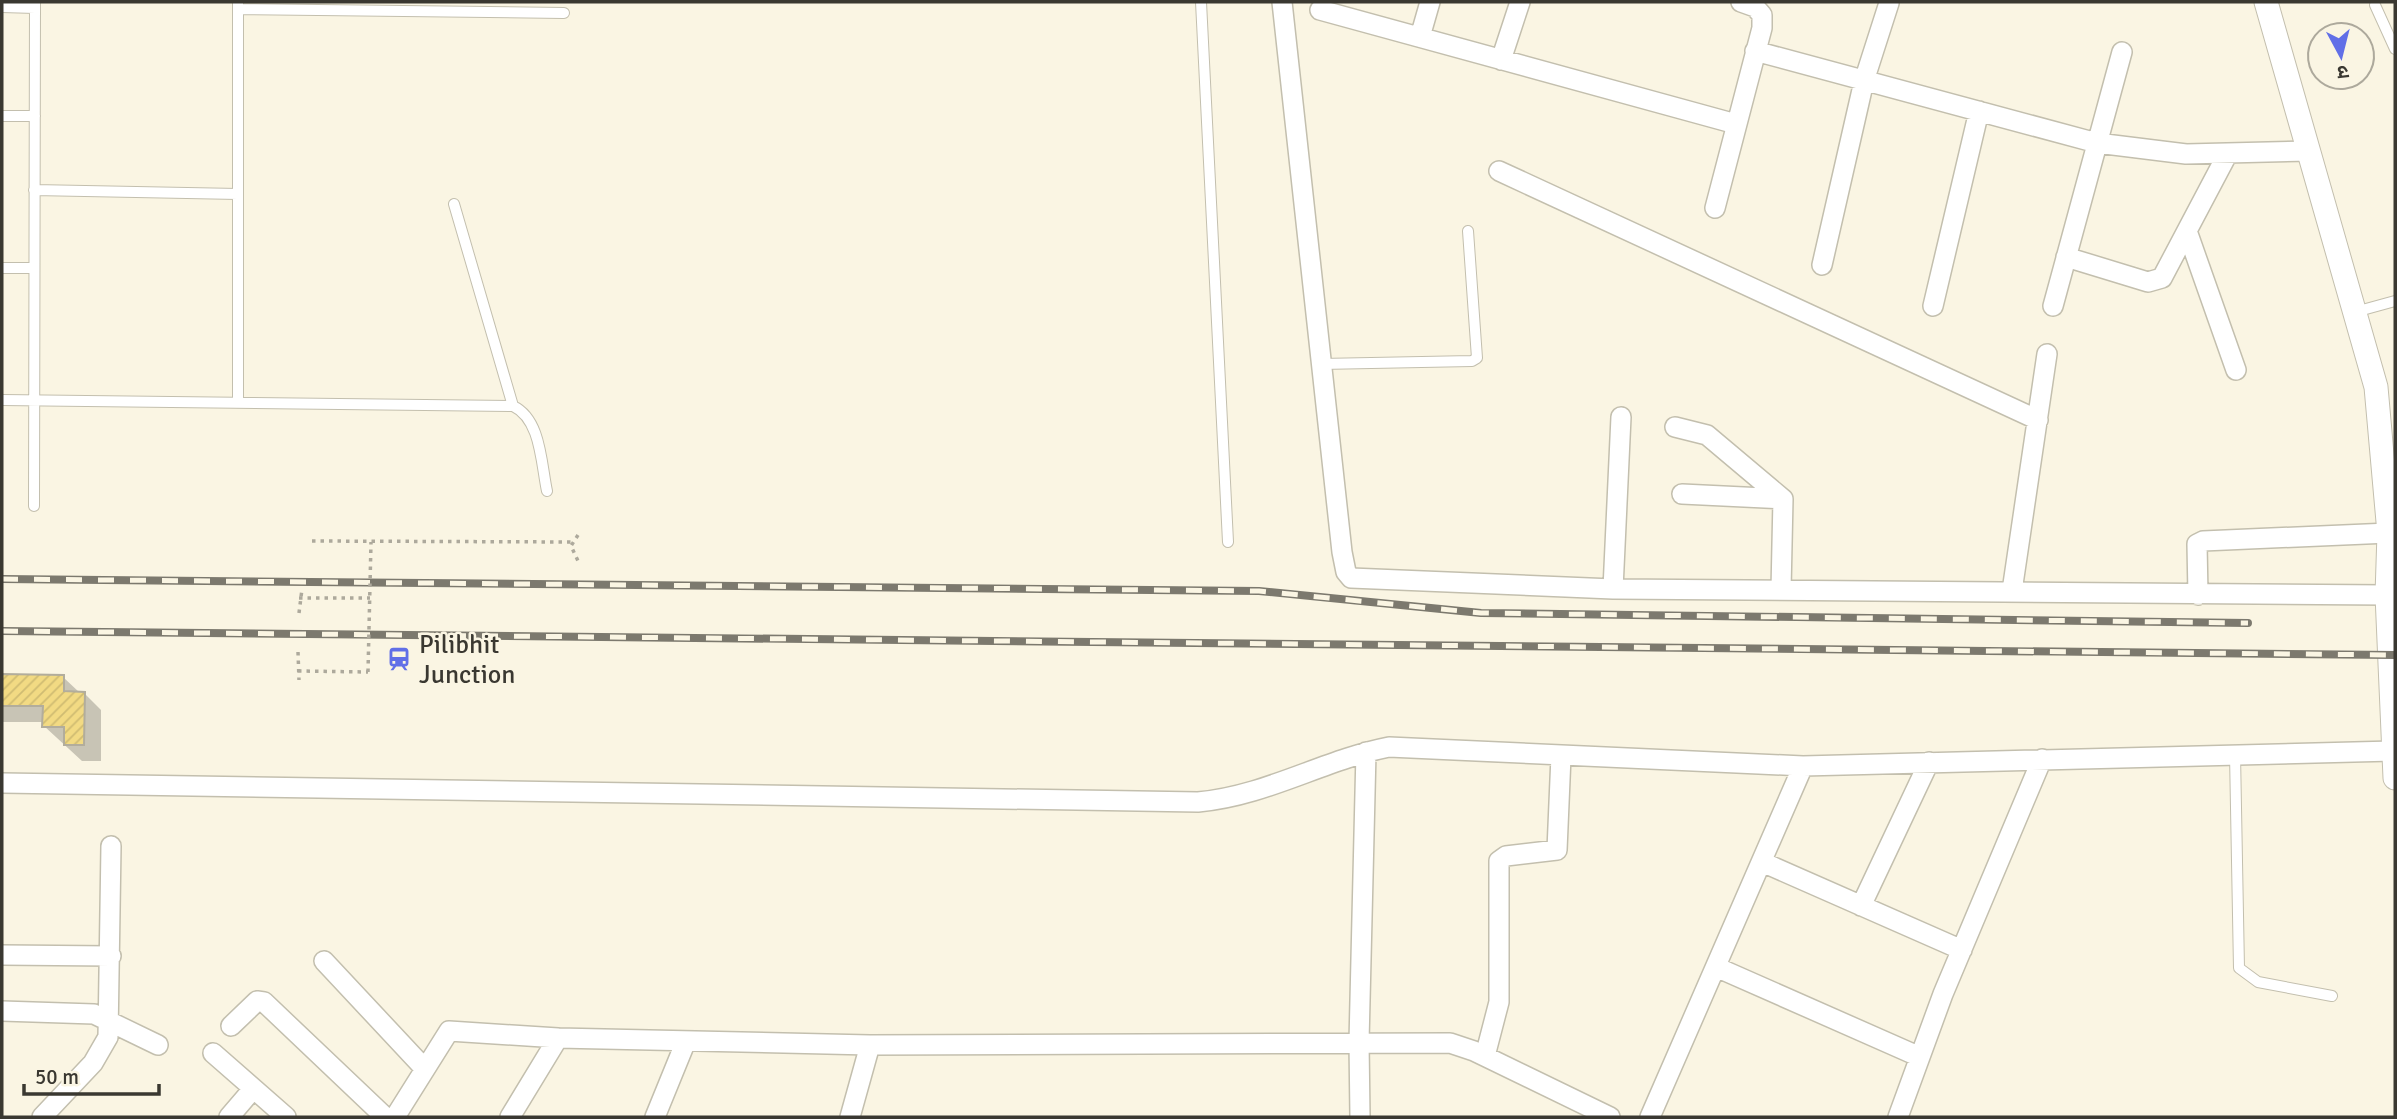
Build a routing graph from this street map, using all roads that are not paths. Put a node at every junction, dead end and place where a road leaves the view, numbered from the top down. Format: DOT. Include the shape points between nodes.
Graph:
graph roads {
  1 [pos="1201,2"];
  2 [pos="1282,2"];
  3 [pos="1430,2"];
  4 [pos="1520,2"];
  5 [pos="1741,2"];
  6 [pos="2266,2"];
  7 [pos="1889,4"];
  8 [pos="35,5"];
  9 [pos="2375,5"];
  10 [pos="238,6"];
  11 [pos="2,7"];
  12 [pos="1320,10"];
  13 [pos="564,13"];
  14 [pos="1420,37"];
  15 [pos="2395,49"];
  16 [pos="1755,51"];
  17 [pos="2122,52"];
  18 [pos="1501,60"];
  19 [pos="1864,81"];
  20 [pos="1979,111"];
  21 [pos="2,116"];
  22 [pos="35,116"];
  23 [pos="1736,124"];
  24 [pos="2097,143"];
  25 [pos="2309,151"];
  26 [pos="2228,153"];
  27 [pos="1499,171"];
  28 [pos="34,190"];
  29 [pos="238,194"];
  30 [pos="454,204"];
  31 [pos="1715,208"];
  32 [pos="1468,231"];
  33 [pos="2187,231"];
  34 [pos="2066,257"];
  35 [pos="1822,265"];
  36 [pos="2,268"];
  37 [pos="34,268"];
  38 [pos="2395,300"];
  39 [pos="1933,306"];
  40 [pos="2053,306"];
  41 [pos="2355,313"];
  42 [pos="2047,354"];
  43 [pos="1321,364"];
  44 [pos="2236,370"];
  45 [pos="2,400"];
  46 [pos="33,401"];
  47 [pos="238,403"];
  48 [pos="513,406"];
  49 [pos="1621,417"];
  50 [pos="2038,420"];
  51 [pos="1675,427"];
  52 [pos="547,491"];
  53 [pos="1682,494"];
  54 [pos="1783,499"];
  55 [pos="34,506"];
  56 [pos="2389,533"];
  57 [pos="1228,542"];
  58 [pos="1614,589"];
  59 [pos="1781,590"];
  60 [pos="2012,591"];
  61 [pos="2198,595"];
  62 [pos="2387,595"];
  63 [pos="2393,751"];
  64 [pos="1366,752"];
  65 [pos="2235,753"];
  66 [pos="1561,756"];
  67 [pos="2042,759"];
  68 [pos="1929,762"];
  69 [pos="1803,766"];
  70 [pos="2395,778"];
  71 [pos="2,783"];
  72 [pos="111,846"];
  73 [pos="1762,862"];
  74 [pos="1861,906"];
  75 [pos="1962,950"];
  76 [pos="2,955"];
  77 [pos="111,956"];
  78 [pos="324,961"];
  79 [pos="1716,967"];
  80 [pos="2332,996"];
  81 [pos="2,1010"];
  82 [pos="110,1020"];
  83 [pos="232,1026"];
  84 [pos="558,1038"];
  85 [pos="686,1041"];
  86 [pos="1359,1042"];
  87 [pos="158,1045"];
  88 [pos="870,1045"];
  89 [pos="212,1053"];
  90 [pos="1485,1056"];
  91 [pos="1920,1057"];
  92 [pos="425,1069"];
  93 [pos="253,1089"];
  94 [pos="42,1117"];
  95 [pos="229,1117"];
  96 [pos="286,1117"];
  97 [pos="385,1117"];
  98 [pos="395,1117"];
  99 [pos="510,1117"];
  100 [pos="655,1117"];
  101 [pos="850,1117"];
  102 [pos="1360,1117"];
  103 [pos="1610,1117"];
  104 [pos="1650,1117"];
  105 [pos="1898,1117"];
  1 -- 57 [label="lane"];
  2 -- 43 [label="street"];
  3 -- 14 [label="street"];
  4 -- 18 [label="street"];
  5 -- 16 [label="street" via="1762,15"];
  6 -- 25 [label="street"];
  7 -- 19 [label="street"];
  8 -- 11 [label="lane"];
  8 -- 22 [label="lane"];
  9 -- 15 [label="lane"];
  10 -- 13 [label="lane"];
  10 -- 29 [label="lane"];
  12 -- 14 [label="street"];
  14 -- 18 [label="street"];
  16 -- 19 [label="street"];
  16 -- 23 [label="street"];
  17 -- 24 [label="street"];
  18 -- 23 [label="street"];
  19 -- 20 [label="street"];
  19 -- 35 [label="street"];
  20 -- 24 [label="street"];
  20 -- 39 [label="street"];
  21 -- 22 [label="lane"];
  22 -- 28 [label="lane"];
  23 -- 31 [label="street"];
  24 -- 26 [label="street" via="2164,153"];
  24 -- 34 [label="street"];
  25 -- 26 [label="street"];
  25 -- 41 [label="street"];
  26 -- 33 [label="street"];
  27 -- 50 [label="street"];
  28 -- 29 [label="lane"];
  28 -- 37 [label="lane"];
  29 -- 47 [label="lane"];
  30 -- 48 [label="lane"];
  32 -- 43 [label="lane" via="1477,358"];
  33 -- 34 [label="street" via="2157,281"];
  33 -- 44 [label="street"];
  34 -- 40 [label="street"];
  36 -- 37 [label="lane"];
  37 -- 46 [label="lane"];
  38 -- 41 [label="lane"];
  41 -- 56 [label="street" via="2376,387"];
  42 -- 50 [label="street"];
  43 -- 58 [label="street" via="1342,552 1351,578"];
  45 -- 46 [label="lane"];
  46 -- 47 [label="lane"];
  46 -- 55 [label="lane"];
  47 -- 48 [label="lane"];
  48 -- 52 [label="lane" via="526,412 532,424"];
  49 -- 58 [label="street"];
  50 -- 60 [label="street"];
  51 -- 54 [label="street" via="1707,435"];
  53 -- 54 [label="street"];
  54 -- 59 [label="street"];
  56 -- 61 [label="street" via="2203,541 2195,552"];
  56 -- 62 [label="street"];
  58 -- 59 [label="street"];
  59 -- 60 [label="street"];
  60 -- 61 [label="street"];
  61 -- 62 [label="street"];
  62 -- 63 [label="street"];
  63 -- 65 [label="street"];
  63 -- 70 [label="street"];
  64 -- 66 [label="street" via="1404,747"];
  64 -- 71 [label="street" via="1248,795 1198,802"];
  64 -- 86 [label="street"];
  65 -- 67 [label="street"];
  65 -- 80 [label="lane" via="2239,968 2258,982"];
  66 -- 69 [label="street"];
  66 -- 90 [label="street" via="1557,850 1506,856 1499,861 1499,1002"];
  67 -- 68 [label="street"];
  67 -- 75 [label="street"];
  68 -- 69 [label="street"];
  68 -- 74 [label="street"];
  69 -- 73 [label="street"];
  72 -- 77 [label="street"];
  73 -- 74 [label="street"];
  73 -- 79 [label="street"];
  74 -- 75 [label="street"];
  75 -- 91 [label="street"];
  76 -- 77 [label="street"];
  77 -- 82 [label="street"];
  78 -- 92 [label="street"];
  79 -- 91 [label="street"];
  79 -- 104 [label="street"];
  81 -- 82 [label="street" via="94,1014"];
  82 -- 87 [label="street"];
  82 -- 94 [label="street" via="103,1048"];
  83 -- 97 [label="street" via="257,1000 264,1002"];
  84 -- 85 [label="street"];
  84 -- 92 [label="street" via="453,1030"];
  84 -- 99 [label="street"];
  85 -- 88 [label="street"];
  85 -- 100 [label="street"];
  86 -- 88 [label="street"];
  86 -- 90 [label="street" via="1450,1043"];
  86 -- 102 [label="street"];
  88 -- 101 [label="street"];
  89 -- 93 [label="street"];
  90 -- 103 [label="street"];
  91 -- 105 [label="street"];
  92 -- 98 [label="street"];
  93 -- 95 [label="street"];
  93 -- 96 [label="street"];
}
